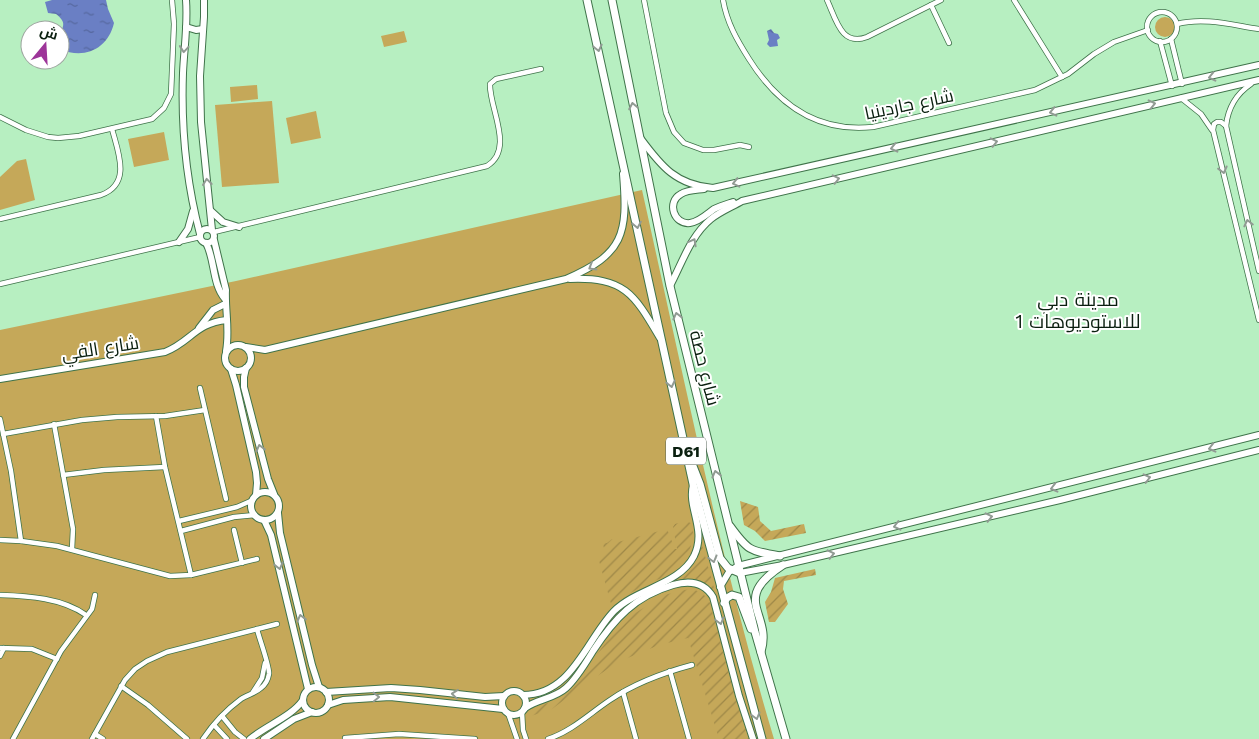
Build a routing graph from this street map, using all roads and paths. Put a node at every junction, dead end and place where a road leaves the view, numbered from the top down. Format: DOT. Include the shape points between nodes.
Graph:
graph roads {
  1 [pos="172,0"];
  2 [pos="186,0"];
  3 [pos="204,0"];
  4 [pos="587,0"];
  5 [pos="612,0"];
  6 [pos="644,0"];
  7 [pos="723,0"];
  8 [pos="827,0"];
  9 [pos="941,0"];
  10 [pos="1014,0"];
  11 [pos="931,5"];
  12 [pos="1177,24"];
  13 [pos="186,27"];
  14 [pos="204,29"];
  15 [pos="1259,29"];
  16 [pos="1148,30"];
  17 [pos="1171,39"];
  18 [pos="1160,41"];
  19 [pos="949,43"];
  20 [pos="1259,65"];
  21 [pos="541,69"];
  22 [pos="1062,78"];
  23 [pos="1258,80"];
  24 [pos="1182,84"];
  25 [pos="1172,86"];
  26 [pos="1180,98"];
  27 [pos="0,118"];
  28 [pos="1226,126"];
  29 [pos="112,129"];
  30 [pos="1213,130"];
  31 [pos="640,138"];
  32 [pos="749,147"];
  33 [pos="623,161"];
  34 [pos="713,188"];
  35 [pos="742,201"];
  36 [pos="193,207"];
  37 [pos="211,211"];
  38 [pos="0,219"];
  39 [pos="239,227"];
  40 [pos="213,234"];
  41 [pos="200,235"];
  42 [pos="179,242"];
  43 [pos="206,243"];
  44 [pos="1259,271"];
  45 [pos="566,279"];
  46 [pos="0,284"];
  47 [pos="670,286"];
  48 [pos="225,301"];
  49 [pos="227,320"];
  50 [pos="1259,320"];
  51 [pos="198,329"];
  52 [pos="229,331"];
  53 [pos="661,340"];
  54 [pos="243,346"];
  55 [pos="265,350"];
  56 [pos="226,351"];
  57 [pos="250,361"];
  58 [pos="246,368"];
  59 [pos="231,369"];
  60 [pos="0,379"];
  61 [pos="200,388"];
  62 [pos="205,410"];
  63 [pos="156,416"];
  64 [pos="0,419"];
  65 [pos="54,424"];
  66 [pos="3,434"];
  67 [pos="1259,435"];
  68 [pos="686,450"];
  69 [pos="1259,450"];
  70 [pos="165,467"];
  71 [pos="63,475"];
  72 [pos="693,484"];
  73 [pos="274,494"];
  74 [pos="254,497"];
  75 [pos="226,499"];
  76 [pos="278,513"];
  77 [pos="255,515"];
  78 [pos="264,520"];
  79 [pos="179,521"];
  80 [pos="727,521"];
  81 [pos="234,530"];
  82 [pos="181,531"];
  83 [pos="0,540"];
  84 [pos="21,541"];
  85 [pos="72,549"];
  86 [pos="780,556"];
  87 [pos="257,559"];
  88 [pos="242,563"];
  89 [pos="784,565"];
  90 [pos="737,569"];
  91 [pos="191,575"];
  92 [pos="720,587"];
  93 [pos="0,595"];
  94 [pos="95,595"];
  95 [pos="724,603"];
  96 [pos="86,615"];
  97 [pos="277,624"];
  98 [pos="257,629"];
  99 [pos="755,632"];
  100 [pos="2,648"];
  101 [pos="760,652"];
  102 [pos="0,656"];
  103 [pos="57,659"];
  104 [pos="692,665"];
  105 [pos="670,671"];
  106 [pos="121,686"];
  107 [pos="319,687"];
  108 [pos="308,690"];
  109 [pos="326,692"];
  110 [pos="623,692"];
  111 [pos="504,696"];
  112 [pos="523,696"];
  113 [pos="303,700"];
  114 [pos="328,705"];
  115 [pos="523,710"];
  116 [pos="506,711"];
  117 [pos="312,712"];
  118 [pos="222,716"];
  119 [pos="214,725"];
  120 [pos="235,732"];
  121 [pos="95,734"];
  122 [pos="362,737"];
  123 [pos="414,737"];
  124 [pos="345,738"];
  125 [pos="13,739"];
  126 [pos="92,739"];
  127 [pos="103,739"];
  128 [pos="187,739"];
  129 [pos="203,739"];
  130 [pos="228,739"];
  131 [pos="244,739"];
  132 [pos="250,739"];
  133 [pos="264,739"];
  134 [pos="475,739"];
  135 [pos="517,739"];
  136 [pos="526,739"];
  137 [pos="548,739"];
  138 [pos="636,739"];
  139 [pos="689,739"];
  140 [pos="753,739"];
  141 [pos="762,739"];
  142 [pos="786,739"];
  1 -- 29 [label="street" via="172,86 168,101 152,119"];
  2 -- 13 [label="street"];
  3 -- 14 [label="street"];
  4 -- 33 [label="main road, شارع حصة / D61, one-way"];
  31 -- 5 [label="main road, شارع حصة / D61, one-way"];
  6 -- 32 [label="street" via="666,113 674,132 684,143 703,150 740,145"];
  7 -- 22 [label="street, شارع جاردينيا" via="735,38 762,79 793,108 828,125 873,127 1025,93"];
  8 -- 11 [label="street" via="842,32 855,40 868,37"];
  9 -- 11 [label="street"];
  10 -- 22 [label="street"];
  11 -- 19 [label="street"];
  12 -- 15 [label="street" via="1208,21"];
  12 -- 16 [label="street" via="1172,15 1162,12 1149,20"];
  12 -- 17 [label="street"];
  13 -- 14 [label="street"];
  13 -- 36 [label="street, one-way" via="183,110"];
  37 -- 14 [label="street, one-way" via="201,122"];
  16 -- 18 [label="street" via="1154,39"];
  16 -- 22 [label="street, شارع جاردينيا" via="1114,42"];
  17 -- 18 [label="street"];
  17 -- 24 [label="street"];
  18 -- 25 [label="street"];
  20 -- 24 [label="street, one-way"];
  21 -- 39 [label="street" via="496,79 490,84 499,135 497,156 487,166"];
  23 -- 26 [label="street"];
  23 -- 28 [label="street" via="1235,99"];
  24 -- 25 [label="street"];
  25 -- 34 [label="street, one-way"];
  26 -- 30 [label="street" via="1202,114"];
  35 -- 26 [label="street, one-way"];
  27 -- 29 [label="street" via="26,130 53,137 69,138"];
  28 -- 30 [label="street" via="1217,122"];
  44 -- 28 [label="street, one-way"];
  29 -- 38 [label="street" via="121,172 111,190"];
  30 -- 50 [label="street, one-way"];
  31 -- 34 [label="street" via="671,174 691,184"];
  31 -- 47 [label="main road, شارع حصة / D61"];
  33 -- 45 [label="street, one-way" via="626,207 619,237 610,252 596,265"];
  33 -- 53 [label="main road, شارع حصة / D61, one-way"];
  34 -- 35 [label="street" via="680,194 673,202 675,216 683,222 693,222 721,206"];
  47 -- 35 [label="street, one-way" via="701,229 717,215"];
  36 -- 41 [label="street"];
  36 -- 42 [label="street" via="190,223"];
  37 -- 39 [label="street" via="223,222"];
  37 -- 40 [label="street"];
  39 -- 40 [label="street"];
  40 -- 41 [label="street" via="205,229"];
  40 -- 43 [label="street" via="210,242"];
  40 -- 48 [label="street" via="226,290"];
  41 -- 42 [label="street"];
  41 -- 43 [label="street"];
  42 -- 46 [label="street"];
  43 -- 48 [label="street"];
  45 -- 53 [label="street" via="600,279 625,290 639,303"];
  45 -- 55 [label="street"];
  80 -- 47 [label="main road, شارع حصة / D61, one-way"];
  48 -- 49 [label="street"];
  48 -- 51 [label="street"];
  49 -- 51 [label="street"];
  49 -- 52 [label="street"];
  51 -- 60 [label="street, شارع الفي" via="178,346 165,352"];
  52 -- 54 [label="street"];
  52 -- 56 [label="street"];
  53 -- 68 [label="main road, شارع حصة / D61, one-way"];
  54 -- 55 [label="street"];
  54 -- 56 [label="street" via="234,345"];
  54 -- 57 [label="street" via="250,355"];
  55 -- 57 [label="street"];
  56 -- 59 [label="street" via="224,359"];
  57 -- 58 [label="street"];
  58 -- 59 [label="street"];
  73 -- 58 [label="street, one-way" via="244,387"];
  59 -- 74 [label="street" via="256,472"];
  61 -- 62 [label="street"];
  62 -- 63 [label="street"];
  62 -- 75 [label="street"];
  63 -- 65 [label="street"];
  63 -- 70 [label="street"];
  64 -- 66 [label="street"];
  65 -- 66 [label="street"];
  65 -- 71 [label="street"];
  66 -- 84 [label="street"];
  67 -- 86 [label="street, one-way"];
  68 -- 72 [label="main road, شارع حصة / D61"];
  68 -- 90 [label="main road" via="697,475 720,558 724,564"];
  89 -- 69 [label="street, one-way"];
  70 -- 71 [label="street"];
  70 -- 79 [label="street"];
  71 -- 85 [label="street" via="73,529"];
  72 -- 92 [label="main road, شارع حصة / D61, one-way"];
  72 -- 112 [label="street" via="699,539 688,565 676,576 636,594 615,610 573,668 556,685 540,693"];
  73 -- 74 [label="street" via="265,492"];
  73 -- 76 [label="street" via="279,502"];
  74 -- 77 [label="street" via="252,510"];
  74 -- 79 [label="street" via="237,507"];
  76 -- 78 [label="street"];
  107 -- 76 [label="street, one-way" via="280,533"];
  77 -- 78 [label="street"];
  77 -- 82 [label="street"];
  78 -- 108 [label="street, one-way" via="274,544"];
  79 -- 82 [label="street"];
  80 -- 86 [label="main road" via="747,547"];
  80 -- 90 [label="main road, شارع حصة / D61"];
  81 -- 88 [label="street"];
  82 -- 91 [label="street"];
  83 -- 84 [label="street"];
  84 -- 85 [label="street"];
  85 -- 91 [label="street" via="163,575"];
  86 -- 90 [label="street"];
  87 -- 88 [label="street"];
  88 -- 91 [label="street"];
  89 -- 90 [label="street"];
  89 -- 101 [label="main road" via="765,578 757,591 755,605 763,637"];
  90 -- 92 [label="street" via="726,576"];
  90 -- 99 [label="main road, شارع حصة / D61"];
  92 -- 95 [label="main road, شارع حصة / D61"];
  93 -- 96 [label="street" via="37,598 76,608"];
  94 -- 96 [label="street" via="92,609"];
  95 -- 99 [label="main road" via="732,596 739,597 748,626"];
  95 -- 141 [label="main road, شارع حصة / D61, one-way"];
  96 -- 103 [label="street"];
  97 -- 98 [label="street"];
  98 -- 106 [label="street" via="154,657 135,669"];
  98 -- 118 [label="street" via="269,671 268,678 262,688"];
  99 -- 101 [label="main road, شارع حصة / D61"];
  100 -- 102 [label="street"];
  100 -- 103 [label="street" via="32,650"];
  101 -- 142 [label="main road, شارع حصة / D61"];
  103 -- 125 [label="street"];
  104 -- 105 [label="street"];
  105 -- 110 [label="street"];
  105 -- 139 [label="street"];
  106 -- 121 [label="street"];
  106 -- 128 [label="street"];
  107 -- 108 [label="street"];
  107 -- 109 [label="street"];
  108 -- 113 [label="street"];
  111 -- 109 [label="street, one-way" via="391,688"];
  109 -- 114 [label="street"];
  110 -- 137 [label="street" via="571,729"];
  110 -- 138 [label="street"];
  111 -- 112 [label="street" via="517,691"];
  111 -- 116 [label="street" via="502,704"];
  112 -- 115 [label="street" via="526,700"];
  113 -- 117 [label="street"];
  113 -- 132 [label="street"];
  114 -- 116 [label="street, one-way" via="343,700 390,697"];
  114 -- 117 [label="street" via="320,712"];
  115 -- 116 [label="street" via="515,715"];
  115 -- 136 [label="street"];
  115 -- 140 [label="street, one-way" via="565,688 615,620 630,606 670,586 691,582 704,587 713,598"];
  116 -- 135 [label="street"];
  117 -- 133 [label="street" via="294,719"];
  118 -- 119 [label="street"];
  118 -- 120 [label="street"];
  119 -- 129 [label="street"];
  119 -- 130 [label="street"];
  120 -- 130 [label="street"];
  120 -- 131 [label="street"];
  121 -- 126 [label="street"];
  121 -- 127 [label="street"];
  122 -- 123 [label="street" via="388,734"];
  122 -- 124 [label="street"];
  123 -- 134 [label="street"];
}
